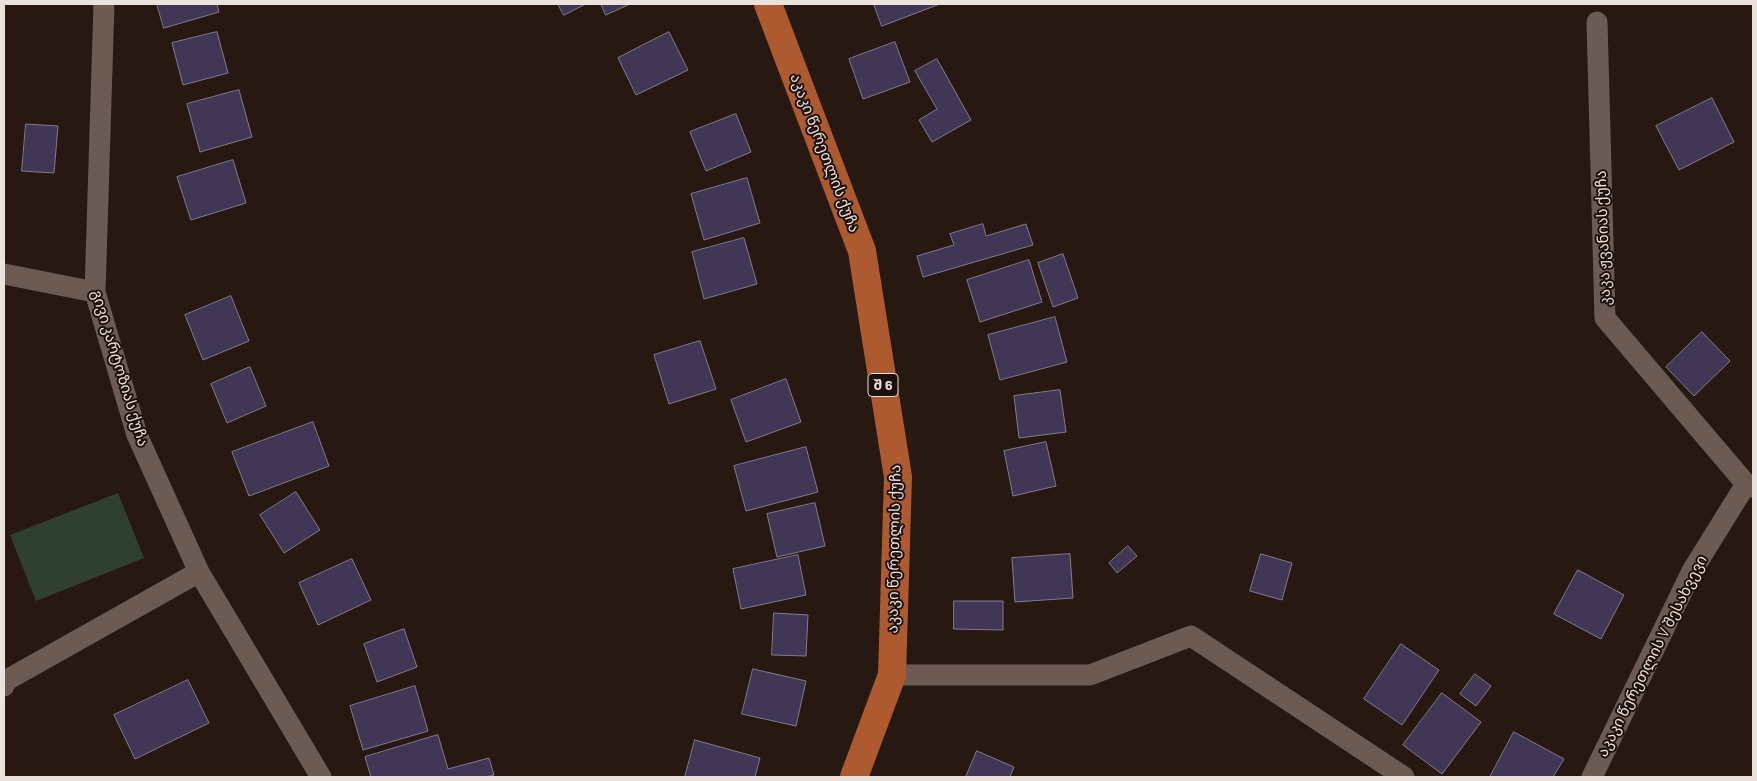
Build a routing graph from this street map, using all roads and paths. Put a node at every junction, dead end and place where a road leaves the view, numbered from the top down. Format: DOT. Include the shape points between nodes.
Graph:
graph roads {
  1 [pos="104,4"];
  2 [pos="768,4"];
  3 [pos="1596,22"];
  4 [pos="4,274"];
  5 [pos="95,292"];
  6 [pos="1749,486"];
  7 [pos="199,572"];
  8 [pos="892,675"];
  9 [pos="4,686"];
  10 [pos="321,777"];
  11 [pos="854,777"];
  12 [pos="1404,777"];
  13 [pos="1592,777"];
  1 -- 5 [label="street, გივი კარტოზიას ქუჩა"];
  2 -- 8 [label="main road, აკაკი წერეთლის ქუჩა / შ 6" via="862,251 898,476"];
  3 -- 6 [label="street, კაკა ჟვანიას ქუჩა" via="1605,318"];
  4 -- 5 [label="street"];
  5 -- 7 [label="street, გივი კარტოზიას ქუჩა" via="138,436"];
  6 -- 13 [label="street, აკაკი წერეთლის V შესახვევი" via="1692,571"];
  7 -- 9 [label="street" via="5,681"];
  7 -- 10 [label="street, გივი კარტოზიას ქუჩა"];
  8 -- 11 [label="main road, აკაკი წერეთლის ქუჩა / შ 6"];
  8 -- 12 [label="street" via="1090,676 1191,636"];
}
